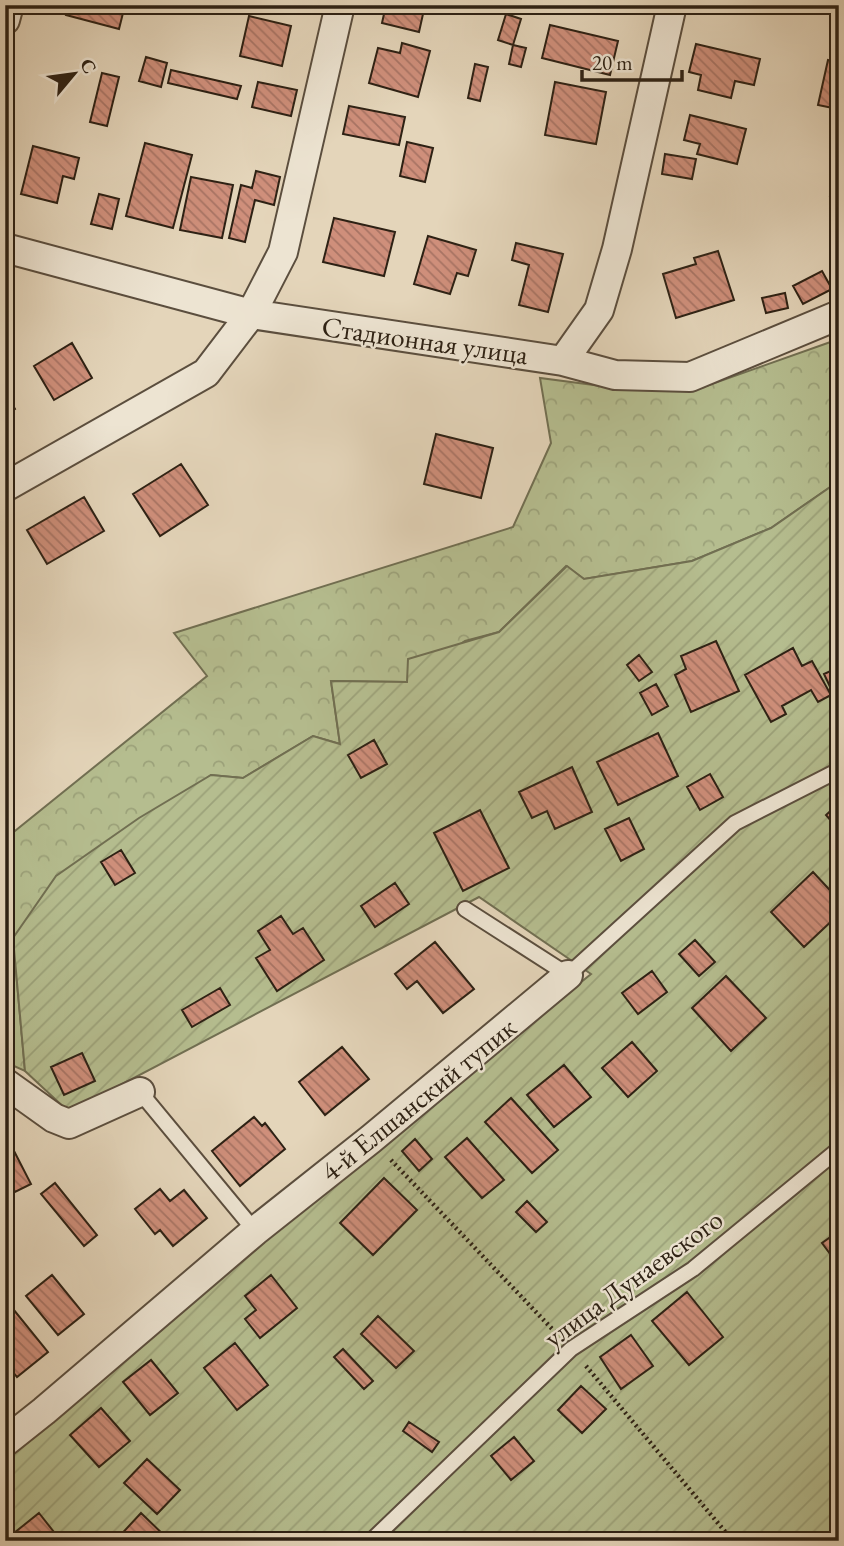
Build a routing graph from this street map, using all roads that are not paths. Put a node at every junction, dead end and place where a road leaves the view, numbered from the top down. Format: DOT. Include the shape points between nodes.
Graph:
graph roads {
  1 [pos="9,5"];
  2 [pos="340,5"];
  3 [pos="672,5"];
  4 [pos="5,20"];
  5 [pos="5,248"];
  6 [pos="251,314"];
  7 [pos="839,315"];
  8 [pos="563,361"];
  9 [pos="5,487"];
  10 [pos="839,770"];
  11 [pos="465,909"];
  12 [pos="568,975"];
  13 [pos="5,1083"];
  14 [pos="140,1092"];
  15 [pos="839,1149"];
  16 [pos="255,1231"];
  17 [pos="5,1441"];
  18 [pos="371,1541"];
  1 -- 4 [label="street"];
  2 -- 6 [label="street" via="283,252"];
  3 -- 8 [label="street" via="599,310"];
  5 -- 6 [label="street, Стадионная улица"];
  6 -- 8 [label="street, Стадионная улица"];
  6 -- 9 [label="street" via="206,373"];
  7 -- 8 [label="street, Стадионная улица" via="690,377 615,375"];
  10 -- 12 [label="lane, 4-й Елшанский тупик" via="735,823"];
  11 -- 12 [label="lane"];
  12 -- 16 [label="street, 4-й Елшанский тупик"];
  13 -- 14 [label="street" via="69,1124"];
  14 -- 16 [label="lane"];
  15 -- 18 [label="lane, улица Дунаевского" via="693,1269 571,1349"];
  16 -- 17 [label="street, 4-й Елшанский тупик"];
}
